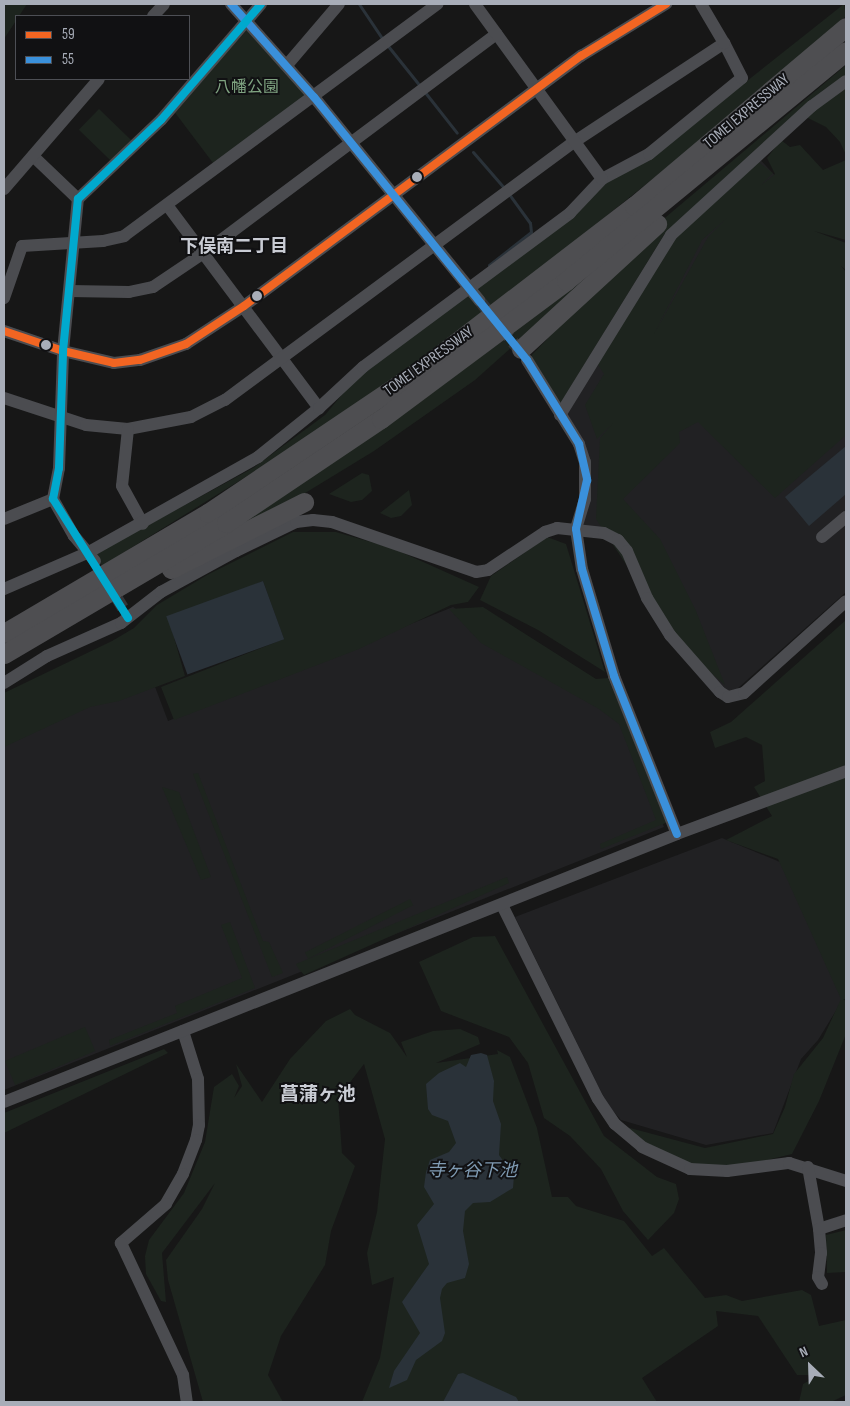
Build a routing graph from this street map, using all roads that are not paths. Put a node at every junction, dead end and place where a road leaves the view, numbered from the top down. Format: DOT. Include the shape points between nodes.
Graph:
graph roads {
  1 [pos="164,4"];
  2 [pos="231,4"];
  3 [pos="261,4"];
  4 [pos="339,4"];
  5 [pos="438,4"];
  6 [pos="475,4"];
  7 [pos="666,4"];
  8 [pos="701,4"];
  9 [pos="154,15"];
  10 [pos="247,20"];
  11 [pos="846,27"];
  12 [pos="496,34"];
  13 [pos="724,43"];
  14 [pos="846,51"];
  15 [pos="287,65"];
  16 [pos="98,80"];
  17 [pos="846,81"];
  18 [pos="535,88"];
  19 [pos="314,97"];
  20 [pos="794,97"];
  21 [pos="574,142"];
  22 [pos="352,143"];
  23 [pos="33,156"];
  24 [pos="602,179"];
  25 [pos="4,189"];
  26 [pos="393,195"];
  27 [pos="78,199"];
  28 [pos="168,205"];
  29 [pos="76,241"];
  30 [pos="434,247"];
  31 [pos="205,252"];
  32 [pos="469,288"];
  33 [pos="70,290"];
  34 [pos="4,298"];
  35 [pos="478,300"];
  36 [pos="244,306"];
  37 [pos="4,331"];
  38 [pos="62,351"];
  39 [pos="524,354"];
  40 [pos="283,359"];
  41 [pos="4,398"];
  42 [pos="319,408"];
  43 [pos="560,415"];
  44 [pos="61,417"];
  45 [pos="128,430"];
  46 [pos="53,499"];
  47 [pos="304,502"];
  48 [pos="846,517"];
  49 [pos="4,519"];
  50 [pos="143,524"];
  51 [pos="576,529"];
  52 [pos="822,537"];
  53 [pos="92,557"];
  54 [pos="96,580"];
  55 [pos="4,589"];
  56 [pos="846,601"];
  57 [pos="4,622"];
  58 [pos="5,646"];
  59 [pos="4,683"];
  60 [pos="846,771"];
  61 [pos="677,834"];
  62 [pos="502,905"];
  63 [pos="183,1031"];
  64 [pos="4,1102"];
  65 [pos="808,1167"];
  66 [pos="846,1181"];
  67 [pos="846,1220"];
  68 [pos="819,1229"];
  69 [pos="822,1284"];
  70 [pos="187,1402"];
  1 -- 9 [label="street"];
  2 -- 10 [label="street"];
  3 -- 10 [label="street"];
  4 -- 15 [label="street"];
  5 -- 19 [label="street"];
  6 -- 12 [label="street"];
  7 -- 18 [label="street"];
  8 -- 13 [label="street"];
  10 -- 15 [label="street"];
  10 -- 27 [label="street" via="160,120"];
  11 -- 54 [label="highway, TOMEI EXPRESSWAY" via="634,206 420,370 258,481"];
  12 -- 18 [label="street"];
  12 -- 22 [label="street"];
  13 -- 21 [label="street"];
  13 -- 24 [label="street" via="742,78 649,154"];
  14 -- 20 [label="highway, TOMEI EXPRESSWAY"];
  15 -- 19 [label="street"];
  16 -- 23 [label="street"];
  17 -- 43 [label="street" via="812,106 672,234"];
  18 -- 21 [label="street"];
  18 -- 26 [label="street"];
  19 -- 22 [label="street"];
  19 -- 28 [label="street"];
  20 -- 39 [label="highway"];
  20 -- 58 [label="highway, TOMEI EXPRESSWAY" via="566,281 381,419 226,522"];
  21 -- 24 [label="street"];
  21 -- 30 [label="street"];
  22 -- 26 [label="street"];
  22 -- 31 [label="street"];
  23 -- 25 [label="street"];
  23 -- 27 [label="street"];
  24 -- 32 [label="street" via="570,213"];
  26 -- 30 [label="street"];
  26 -- 36 [label="street"];
  27 -- 29 [label="street"];
  28 -- 29 [label="street" via="124,236 103,241"];
  28 -- 31 [label="street"];
  29 -- 33 [label="street"];
  29 -- 34 [label="street" via="22,246"];
  30 -- 32 [label="street"];
  30 -- 40 [label="street"];
  31 -- 33 [label="street" via="153,287 129,292"];
  31 -- 36 [label="street"];
  32 -- 35 [label="street"];
  32 -- 42 [label="street" via="363,367"];
  33 -- 38 [label="street"];
  36 -- 38 [label="street" via="186,344 140,360 114,363"];
  36 -- 40 [label="street"];
  37 -- 38 [label="street"];
  38 -- 44 [label="street"];
  39 -- 43 [label="street"];
  40 -- 42 [label="street"];
  40 -- 45 [label="street" via="224,400 191,417"];
  41 -- 44 [label="street"];
  42 -- 50 [label="street" via="258,457"];
  43 -- 51 [label="street" via="579,444 585,462 585,500"];
  44 -- 45 [label="street" via="86,425"];
  44 -- 46 [label="street" via="59,468"];
  45 -- 50 [label="street" via="122,486"];
  46 -- 49 [label="street"];
  46 -- 53 [label="street" via="74,536"];
  47 -- 58 [label="highway" via="64,626"];
  48 -- 52 [label="street"];
  50 -- 53 [label="street"];
  51 -- 56 [label="street" via="604,533 618,540 627,551 657,618 720,692 728,697 744,693"];
  51 -- 59 [label="street" via="545,532 488,570 476,572 332,522 296,522 161,592"];
  51 -- 61 [label="street" via="582,569 614,676"];
  53 -- 55 [label="street"];
  54 -- 57 [label="highway"];
  54 -- 58 [label="highway, TOMEI EXPRESSWAY"];
  60 -- 61 [label="street"];
  61 -- 62 [label="street"];
  62 -- 63 [label="street"];
  62 -- 65 [label="street" via="598,1099 615,1124 642,1146 690,1169 727,1171 789,1163"];
  63 -- 64 [label="street"];
  63 -- 70 [label="street" via="198,1079 196,1140 183,1174 166,1204 121,1243 183,1375"];
  65 -- 66 [label="street"];
  65 -- 68 [label="street"];
  67 -- 68 [label="street"];
  68 -- 69 [label="street" via="818,1277"];
}
